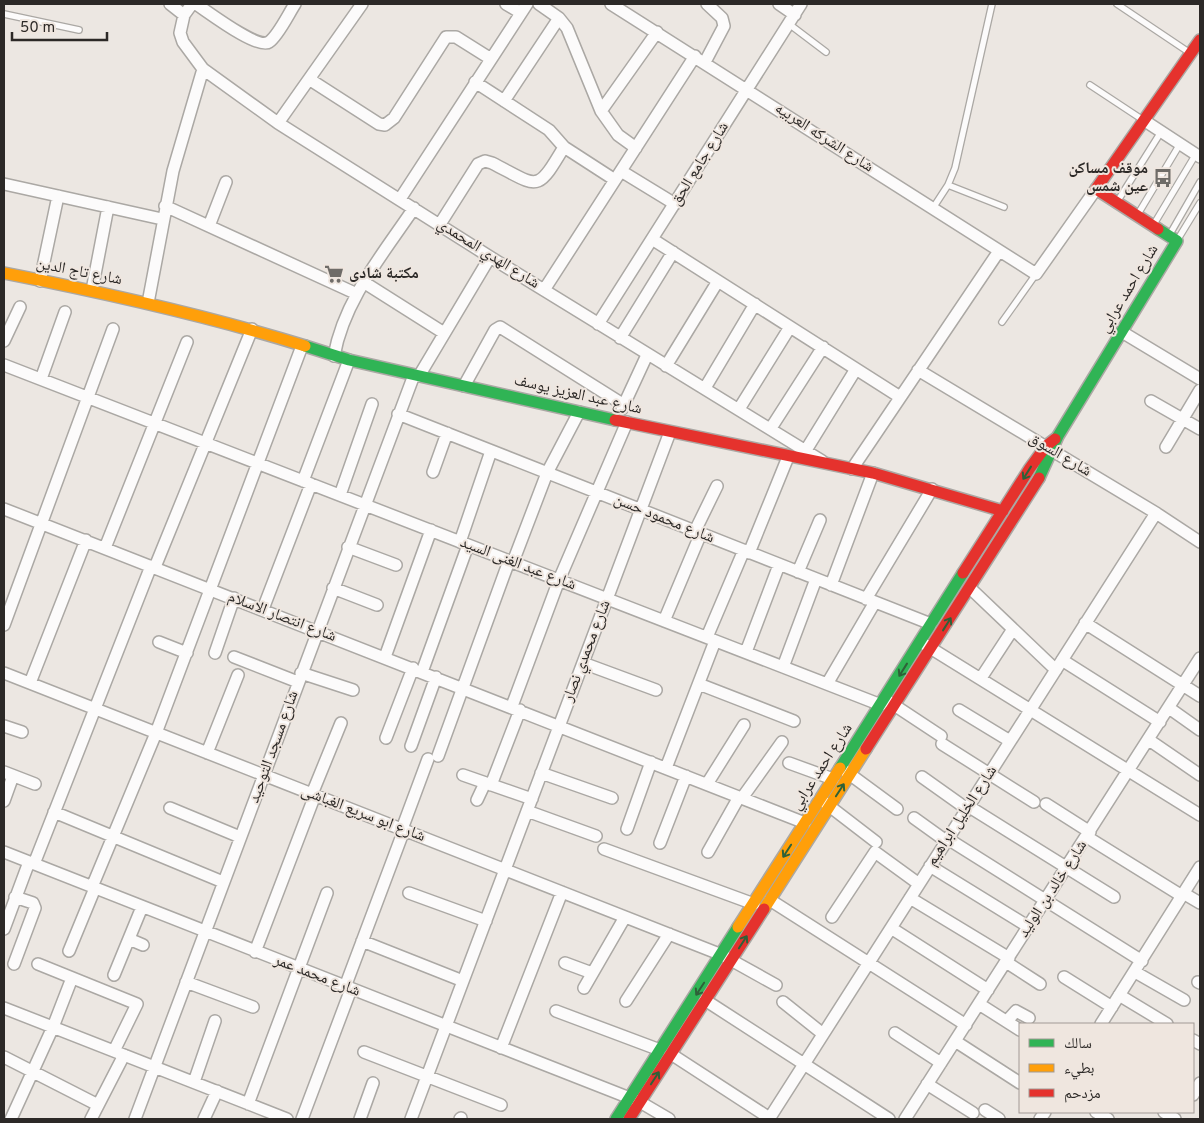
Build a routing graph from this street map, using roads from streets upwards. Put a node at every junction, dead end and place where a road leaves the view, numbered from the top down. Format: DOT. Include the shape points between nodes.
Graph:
graph roads {
  1 [pos="170,4"];
  2 [pos="192,4"];
  3 [pos="196,4"];
  4 [pos="295,4"];
  5 [pos="362,4"];
  6 [pos="506,4"];
  7 [pos="539,4"];
  8 [pos="611,4"];
  9 [pos="707,4"];
  10 [pos="780,4"];
  11 [pos="801,4"];
  12 [pos="524,8"];
  13 [pos="184,15"];
  14 [pos="559,18"];
  15 [pos="792,19"];
  16 [pos="657,32"];
  17 [pos="1200,40"];
  18 [pos="491,58"];
  19 [pos="700,59"];
  20 [pos="203,69"];
  21 [pos="309,79"];
  22 [pos="475,82"];
  23 [pos="747,89"];
  24 [pos="504,100"];
  25 [pos="601,111"];
  26 [pos="1145,121"];
  27 [pos="278,123"];
  28 [pos="564,146"];
  29 [pos="636,148"];
  30 [pos="1198,155"];
  31 [pos="618,176"];
  32 [pos="226,182"];
  33 [pos="4,184"];
  34 [pos="1096,189"];
  35 [pos="58,196"];
  36 [pos="400,199"];
  37 [pos="674,204"];
  38 [pos="165,206"];
  39 [pos="108,207"];
  40 [pos="414,208"];
  41 [pos="162,219"];
  42 [pos="440,224"];
  43 [pos="209,226"];
  44 [pos="652,239"];
  45 [pos="999,251"];
  46 [pos="673,252"];
  47 [pos="490,257"];
  48 [pos="4,273"];
  49 [pos="40,281"];
  50 [pos="718,281"];
  51 [pos="365,283"];
  52 [pos="92,290"];
  53 [pos="544,290"];
  54 [pos="357,294"];
  55 [pos="148,303"];
  56 [pos="755,304"];
  57 [pos="20,307"];
  58 [pos="65,312"];
  59 [pos="598,324"];
  60 [pos="790,327"];
  61 [pos="113,329"];
  62 [pos="252,329"];
  63 [pos="1122,332"];
  64 [pos="444,333"];
  65 [pos="620,338"];
  66 [pos="4,341"];
  67 [pos="187,342"];
  68 [pos="302,346"];
  69 [pos="822,347"];
  70 [pos="647,354"];
  71 [pos="334,356"];
  72 [pos="349,360"];
  73 [pos="4,364"];
  74 [pos="666,366"];
  75 [pos="856,369"];
  76 [pos="918,370"];
  77 [pos="416,375"];
  78 [pos="1200,379"];
  79 [pos="41,380"];
  80 [pos="464,386"];
  81 [pos="706,388"];
  82 [pos="1200,390"];
  83 [pos="900,397"];
  84 [pos="88,398"];
  85 [pos="1151,401"];
  86 [pos="372,404"];
  87 [pos="624,404"];
  88 [pos="739,409"];
  89 [pos="579,412"];
  90 [pos="398,414"];
  91 [pos="1182,419"];
  92 [pos="622,421"];
  93 [pos="154,424"];
  94 [pos="771,428"];
  95 [pos="1200,429"];
  96 [pos="670,432"];
  97 [pos="447,433"];
  98 [pos="205,443"];
  99 [pos="1166,447"];
  100 [pos="1050,448"];
  101 [pos="806,450"];
  102 [pos="491,451"];
  103 [pos="788,457"];
  104 [pos="259,464"];
  105 [pos="829,465"];
  106 [pos="852,469"];
  107 [pos="433,472"];
  108 [pos="547,473"];
  109 [pos="873,473"];
  110 [pos="307,483"];
  111 [pos="716,486"];
  112 [pos="932,489"];
  113 [pos="595,492"];
  114 [pos="340,495"];
  115 [pos="364,505"];
  116 [pos="4,508"];
  117 [pos="640,510"];
  118 [pos="1003,512"];
  119 [pos="1156,513"];
  120 [pos="820,520"];
  121 [pos="42,524"];
  122 [pos="431,530"];
  123 [pos="698,532"];
  124 [pos="86,540"];
  125 [pos="1200,542"];
  126 [pos="464,543"];
  127 [pos="348,547"];
  128 [pos="105,548"];
  129 [pos="746,552"];
  130 [pos="511,561"];
  131 [pos="396,565"];
  132 [pos="779,565"];
  133 [pos="153,566"];
  134 [pos="798,572"];
  135 [pos="816,579"];
  136 [pos="559,580"];
  137 [pos="831,585"];
  138 [pos="333,588"];
  139 [pos="970,588"];
  140 [pos="211,589"];
  141 [pos="234,598"];
  142 [pos="607,599"];
  143 [pos="871,601"];
  144 [pos="377,605"];
  145 [pos="263,609"];
  146 [pos="664,621"];
  147 [pos="1085,623"];
  148 [pos="931,624"];
  149 [pos="4,625"];
  150 [pos="1012,629"];
  151 [pos="316,630"];
  152 [pos="711,639"];
  153 [pos="921,641"];
  154 [pos="159,642"];
  155 [pos="932,648"];
  156 [pos="746,652"];
  157 [pos="186,653"];
  158 [pos="215,653"];
  159 [pos="234,657"];
  160 [pos="385,657"];
  161 [pos="1200,658"];
  162 [pos="583,663"];
  163 [pos="1059,665"];
  164 [pos="783,667"];
  165 [pos="418,670"];
  166 [pos="4,673"];
  167 [pos="238,674"];
  168 [pos="299,677"];
  169 [pos="436,677"];
  170 [pos="981,678"];
  171 [pos="30,683"];
  172 [pos="699,684"];
  173 [pos="827,684"];
  174 [pos="1183,685"];
  175 [pos="464,688"];
  176 [pos="353,690"];
  177 [pos="656,690"];
  178 [pos="1200,696"];
  179 [pos="883,701"];
  180 [pos="895,705"];
  181 [pos="94,708"];
  182 [pos="516,708"];
  183 [pos="1169,708"];
  184 [pos="1030,709"];
  185 [pos="959,710"];
  186 [pos="794,721"];
  187 [pos="340,722"];
  188 [pos="1160,722"];
  189 [pos="560,725"];
  190 [pos="744,725"];
  191 [pos="4,726"];
  192 [pos="1200,730"];
  193 [pos="22,732"];
  194 [pos="156,733"];
  195 [pos="386,738"];
  196 [pos="1149,740"];
  197 [pos="1010,741"];
  198 [pos="782,742"];
  199 [pos="411,746"];
  200 [pos="207,752"];
  201 [pos="651,762"];
  202 [pos="789,763"];
  203 [pos="666,768"];
  204 [pos="840,768"];
  205 [pos="1129,770"];
  206 [pos="541,773"];
  207 [pos="989,773"];
  208 [pos="9,774"];
  209 [pos="263,775"];
  210 [pos="463,775"];
  211 [pos="850,775"];
  212 [pos="1200,775"];
  213 [pos="686,776"];
  214 [pos="922,777"];
  215 [pos="833,779"];
  216 [pos="35,784"];
  217 [pos="488,784"];
  218 [pos="706,784"];
  219 [pos="313,794"];
  220 [pos="741,797"];
  221 [pos="612,798"];
  222 [pos="532,799"];
  223 [pos="820,799"];
  224 [pos="478,800"];
  225 [pos="4,801"];
  226 [pos="830,806"];
  227 [pos="968,807"];
  228 [pos="170,808"];
  229 [pos="897,809"];
  230 [pos="527,811"];
  231 [pos="54,812"];
  232 [pos="1200,815"];
  233 [pos="914,818"];
  234 [pos="806,823"];
  235 [pos="627,828"];
  236 [pos="403,830"];
  237 [pos="1088,835"];
  238 [pos="113,836"];
  239 [pos="596,836"];
  240 [pos="240,837"];
  241 [pos="947,840"];
  242 [pos="660,842"];
  243 [pos="876,842"];
  244 [pos="604,849"];
  245 [pos="4,852"];
  246 [pos="708,852"];
  247 [pos="31,863"];
  248 [pos="930,866"];
  249 [pos="1200,866"];
  250 [pos="1067,868"];
  251 [pos="505,870"];
  252 [pos="223,882"];
  253 [pos="919,884"];
  254 [pos="93,888"];
  255 [pos="562,892"];
  256 [pos="327,893"];
  257 [pos="410,893"];
  258 [pos="1182,895"];
  259 [pos="15,897"];
  260 [pos="1114,897"];
  261 [pos="910,898"];
  262 [pos="770,900"];
  263 [pos="1046,900"];
  264 [pos="1200,903"];
  265 [pos="754,904"];
  266 [pos="142,907"];
  267 [pos="625,917"];
  268 [pos="832,917"];
  269 [pos="486,921"];
  270 [pos="1029,927"];
  271 [pos="891,928"];
  272 [pos="4,929"];
  273 [pos="204,932"];
  274 [pos="669,934"];
  275 [pos="129,939"];
  276 [pos="362,941"];
  277 [pos="143,945"];
  278 [pos="68,951"];
  279 [pos="255,952"];
  280 [pos="727,958"];
  281 [pos="1007,960"];
  282 [pos="1142,961"];
  283 [pos="565,963"];
  284 [pos="868,963"];
  285 [pos="14,964"];
  286 [pos="38,964"];
  287 [pos="299,969"];
  288 [pos="1134,972"];
  289 [pos="592,973"];
  290 [pos="114,975"];
  291 [pos="1064,977"];
  292 [pos="72,978"];
  293 [pos="463,981"];
  294 [pos="186,982"];
  295 [pos="1040,984"];
  296 [pos="776,985"];
  297 [pos="348,988"];
  298 [pos="584,988"];
  299 [pos="988,990"];
  300 [pos="1120,996"];
  301 [pos="705,1000"];
  302 [pos="1184,1000"];
  303 [pos="626,1001"];
  304 [pos="783,1002"];
  305 [pos="979,1004"];
  306 [pos="253,1007"];
  307 [pos="1112,1007"];
  308 [pos="4,1008"];
  309 [pos="556,1011"];
  310 [pos="1029,1018"];
  311 [pos="215,1021"];
  312 [pos="1007,1021"];
  313 [pos="1102,1023"];
  314 [pos="1165,1023"];
  315 [pos="966,1025"];
  316 [pos="446,1026"];
  317 [pos="53,1027"];
  318 [pos="1019,1029"];
  319 [pos="895,1033"];
  320 [pos="823,1034"];
  321 [pos="955,1041"];
  322 [pos="501,1048"];
  323 [pos="364,1052"];
  324 [pos="666,1052"];
  325 [pos="119,1053"];
  326 [pos="4,1056"];
  327 [pos="941,1063"];
  328 [pos="803,1065"];
  329 [pos="154,1067"];
  330 [pos="32,1070"];
  331 [pos="427,1077"];
  332 [pos="194,1082"];
  333 [pos="1019,1082"];
  334 [pos="374,1083"];
  335 [pos="927,1084"];
  336 [pos="216,1091"];
  337 [pos="635,1100"];
  338 [pos="98,1105"];
  339 [pos="501,1105"];
  340 [pos="253,1106"];
  341 [pos="985,1110"];
  342 [pos="973,1113"];
  343 [pos="11,1119"];
  344 [pos="91,1119"];
  345 [pos="135,1119"];
  346 [pos="204,1119"];
  347 [pos="254,1119"];
  348 [pos="288,1119"];
  349 [pos="302,1119"];
  350 [pos="360,1119"];
  351 [pos="411,1119"];
  352 [pos="616,1119"];
  353 [pos="629,1119"];
  354 [pos="669,1119"];
  355 [pos="770,1119"];
  356 [pos="889,1119"];
  357 [pos="905,1119"];
  358 [pos="999,1119"];
  1 -- 13 [label="street"];
  2 -- 13 [label="street"];
  3 -- 4 [label="street" via="248,38 263,44 273,38"];
  5 -- 21 [label="street"];
  6 -- 12 [label="street"];
  7 -- 14 [label="street"];
  8 -- 16 [label="street, شارع الشركه العربيه"];
  9 -- 19 [label="street" via="722,18 724,26"];
  10 -- 15 [label="street"];
  11 -- 15 [label="street, شارع جامع الحق"];
  12 -- 18 [label="street"];
  13 -- 20 [label="street, شارع الهدي المحمدي" via="181,38"];
  14 -- 24 [label="street"];
  14 -- 25 [label="street" via="567,28"];
  15 -- 23 [label="street, شارع جامع الحق"];
  16 -- 19 [label="street, شارع الشركه العربيه"];
  16 -- 25 [label="street"];
  17 -- 26 [label="street"];
  18 -- 21 [label="street" via="456,37 446,37 394,118 385,125"];
  18 -- 22 [label="street"];
  19 -- 23 [label="street, شارع الشركه العربيه"];
  19 -- 29 [label="street"];
  20 -- 27 [label="street, شارع الهدي المحمدي"];
  20 -- 38 [label="street"];
  21 -- 27 [label="street"];
  22 -- 24 [label="street"];
  22 -- 36 [label="street"];
  23 -- 37 [label="street, شارع جامع الحق"];
  23 -- 45 [label="street, شارع الشركه العربيه"];
  24 -- 28 [label="street" via="549,130"];
  25 -- 29 [label="street" via="618,135"];
  26 -- 30 [label="street"];
  26 -- 34 [label="street"];
  27 -- 36 [label="street, شارع الهدي المحمدي"];
  28 -- 31 [label="street"];
  28 -- 42 [label="street" via="547,175 534,182 492,163 478,164"];
  29 -- 31 [label="street"];
  31 -- 37 [label="street"];
  31 -- 53 [label="street"];
  32 -- 43 [label="street"];
  33 -- 35 [label="street"];
  34 -- 45 [label="street, شارع الشركه العربيه" via="1036,274"];
  34 -- 63 [label="street, شارع احمد عرابي" via="1172,238"];
  35 -- 39 [label="street"];
  35 -- 49 [label="street"];
  36 -- 40 [label="street, شارع الهدي المحمدي"];
  37 -- 44 [label="street, شارع جامع الحق"];
  38 -- 41 [label="street"];
  38 -- 43 [label="street"];
  39 -- 41 [label="street"];
  39 -- 52 [label="street"];
  40 -- 42 [label="street, شارع الهدي المحمدي"];
  40 -- 51 [label="street"];
  41 -- 55 [label="street"];
  42 -- 47 [label="street, شارع الهدي المحمدي"];
  43 -- 54 [label="street"];
  44 -- 46 [label="street"];
  44 -- 59 [label="street, شارع جامع الحق"];
  45 -- 76 [label="street"];
  46 -- 50 [label="street"];
  46 -- 65 [label="street"];
  47 -- 53 [label="street, شارع الهدي المحمدي"];
  47 -- 64 [label="street, شارع مسجد التوحيد"];
  48 -- 49 [label="street, شارع تاج الدين"];
  49 -- 52 [label="street, شارع تاج الدين"];
  50 -- 56 [label="street"];
  50 -- 74 [label="street"];
  51 -- 54 [label="street"];
  51 -- 64 [label="street"];
  52 -- 55 [label="street, شارع تاج الدين"];
  53 -- 59 [label="street, شارع الهدي المحمدي"];
  54 -- 71 [label="street" via="338,334"];
  55 -- 62 [label="street, شارع عبد العزيز يوسف"];
  56 -- 60 [label="street"];
  56 -- 81 [label="street"];
  57 -- 66 [label="street"];
  58 -- 79 [label="street"];
  59 -- 65 [label="street, شارع الهدي المحمدي"];
  60 -- 69 [label="street"];
  60 -- 88 [label="street"];
  61 -- 84 [label="street"];
  62 -- 68 [label="street, شارع عبد العزيز يوسف"];
  62 -- 98 [label="street"];
  63 -- 78 [label="street"];
  63 -- 100 [label="street, شارع احمد عرابي"];
  64 -- 77 [label="street, شارع مسجد التوحيد"];
  65 -- 70 [label="street, شارع الهدي المحمدي"];
  67 -- 93 [label="street"];
  68 -- 71 [label="street, شارع عبد العزيز يوسف"];
  68 -- 104 [label="street"];
  69 -- 75 [label="street"];
  69 -- 94 [label="street"];
  70 -- 74 [label="street, شارع الهدي المحمدي"];
  70 -- 87 [label="street"];
  71 -- 72 [label="street, شارع عبد العزيز يوسف"];
  72 -- 77 [label="street, شارع عبد العزيز يوسف"];
  72 -- 110 [label="street"];
  73 -- 79 [label="street, شارع عبد الغنى السيد"];
  74 -- 81 [label="street, شارع الهدي المحمدي"];
  75 -- 83 [label="street"];
  75 -- 101 [label="street"];
  76 -- 83 [label="street"];
  76 -- 100 [label="street, شارع السوق"];
  77 -- 80 [label="street, شارع عبد العزيز يوسف"];
  77 -- 90 [label="street, شارع مسجد التوحيد"];
  79 -- 84 [label="street, شارع عبد الغنى السيد"];
  80 -- 87 [label="street" via="495,330 500,327"];
  80 -- 89 [label="street, شارع عبد العزيز يوسف"];
  81 -- 88 [label="street, شارع الهدي المحمدي"];
  82 -- 91 [label="street"];
  83 -- 106 [label="street"];
  84 -- 93 [label="street, شارع عبد الغنى السيد"];
  84 -- 121 [label="street"];
  85 -- 91 [label="street"];
  86 -- 114 [label="street"];
  87 -- 92 [label="street"];
  88 -- 94 [label="street, شارع الهدي المحمدي"];
  89 -- 92 [label="street, شارع عبد العزيز يوسف"];
  89 -- 108 [label="street"];
  90 -- 97 [label="street, شارع محمود حسن"];
  90 -- 115 [label="street, شارع مسجد التوحيد"];
  91 -- 95 [label="street"];
  91 -- 99 [label="street"];
  92 -- 96 [label="street, شارع عبد العزيز يوسف"];
  92 -- 113 [label="street"];
  93 -- 98 [label="street, شارع عبد الغنى السيد"];
  93 -- 128 [label="street"];
  94 -- 101 [label="street, شارع الهدي المحمدي"];
  96 -- 103 [label="street, شارع عبد العزيز يوسف"];
  96 -- 117 [label="street, شارع محمدي نصار"];
  97 -- 102 [label="street, شارع محمود حسن"];
  97 -- 107 [label="street"];
  98 -- 104 [label="street, شارع عبد الغنى السيد"];
  98 -- 133 [label="street"];
  100 -- 118 [label="street, شارع احمد عرابي, one-way"];
  100 -- 119 [label="street, شارع السوق"];
  100 -- 139 [label="street, شارع احمد عرابي" via="1042,474"];
  101 -- 105 [label="street, شارع الهدي المحمدي"];
  102 -- 108 [label="street, شارع محمود حسن"];
  102 -- 126 [label="street"];
  103 -- 105 [label="street, شارع عبد العزيز يوسف"];
  103 -- 129 [label="street"];
  104 -- 110 [label="street, شارع عبد الغنى السيد"];
  104 -- 140 [label="street"];
  105 -- 106 [label="street, شارع عبد العزيز يوسف"];
  106 -- 109 [label="street, شارع عبد العزيز يوسف"];
  108 -- 113 [label="street, شارع محمود حسن"];
  108 -- 130 [label="street"];
  109 -- 112 [label="street, شارع عبد العزيز يوسف"];
  109 -- 137 [label="street"];
  110 -- 114 [label="street, شارع عبد الغنى السيد"];
  110 -- 145 [label="street"];
  111 -- 123 [label="street"];
  112 -- 118 [label="street, شارع عبد العزيز يوسف"];
  112 -- 143 [label="street"];
  113 -- 117 [label="street, شارع محمود حسن"];
  113 -- 136 [label="street"];
  114 -- 115 [label="street, شارع عبد الغنى السيد"];
  115 -- 122 [label="street, شارع عبد الغنى السيد"];
  115 -- 127 [label="street, شارع مسجد التوحيد"];
  116 -- 121 [label="street, شارع انتصار الاسلام"];
  117 -- 123 [label="street, شارع محمود حسن"];
  117 -- 142 [label="street, شارع محمدي نصار"];
  118 -- 148 [label="street, شارع احمد عرابي"];
  119 -- 125 [label="street, شارع السوق"];
  119 -- 147 [label="street, شارع الخليل ابراهيم"];
  120 -- 134 [label="street"];
  121 -- 124 [label="street, شارع انتصار الاسلام"];
  121 -- 149 [label="street"];
  122 -- 126 [label="street, شارع عبد الغنى السيد"];
  122 -- 160 [label="street"];
  123 -- 129 [label="street, شارع محمود حسن"];
  123 -- 146 [label="street"];
  124 -- 128 [label="street, شارع انتصار الاسلام"];
  124 -- 171 [label="street"];
  126 -- 130 [label="street, شارع عبد الغنى السيد"];
  126 -- 165 [label="street"];
  127 -- 131 [label="street"];
  127 -- 138 [label="street, شارع مسجد التوحيد"];
  128 -- 133 [label="street, شارع انتصار الاسلام"];
  129 -- 132 [label="street, شارع محمود حسن"];
  129 -- 152 [label="street"];
  130 -- 136 [label="street, شارع عبد الغنى السيد"];
  130 -- 175 [label="street"];
  132 -- 134 [label="street, شارع محمود حسن"];
  132 -- 156 [label="street"];
  133 -- 140 [label="street, شارع انتصار الاسلام"];
  133 -- 181 [label="street"];
  134 -- 135 [label="street, شارع محمود حسن"];
  135 -- 137 [label="street, شارع محمود حسن"];
  135 -- 164 [label="street"];
  136 -- 142 [label="street, شارع عبد الغنى السيد"];
  136 -- 182 [label="street"];
  137 -- 143 [label="street, شارع محمود حسن"];
  138 -- 144 [label="street"];
  138 -- 151 [label="street, شارع مسجد التوحيد"];
  139 -- 150 [label="street"];
  155 -- 139 [label="street, شارع احمد عرابي, one-way"];
  140 -- 141 [label="street, شارع انتصار الاسلام"];
  140 -- 157 [label="street"];
  141 -- 145 [label="street, شارع انتصار الاسلام"];
  141 -- 158 [label="street"];
  142 -- 146 [label="street, شارع عبد الغنى السيد"];
  142 -- 162 [label="street, شارع محمدي نصار"];
  143 -- 148 [label="street, شارع محمود حسن"];
  143 -- 173 [label="street"];
  145 -- 151 [label="street, شارع انتصار الاسلام"];
  146 -- 152 [label="street, شارع عبد الغنى السيد"];
  147 -- 163 [label="street, شارع الخليل ابراهيم"];
  147 -- 174 [label="street"];
  148 -- 153 [label="street, شارع احمد عرابي"];
  150 -- 163 [label="street"];
  150 -- 170 [label="street"];
  151 -- 160 [label="street, شارع انتصار الاسلام"];
  151 -- 168 [label="street, شارع مسجد التوحيد"];
  152 -- 156 [label="street, شارع عبد الغنى السيد"];
  152 -- 172 [label="street"];
  153 -- 155 [label="street"];
  153 -- 179 [label="street, شارع احمد عرابي, one-way"];
  154 -- 157 [label="street"];
  155 -- 170 [label="street"];
  155 -- 180 [label="street, شارع احمد عرابي"];
  156 -- 164 [label="street, شارع عبد الغنى السيد"];
  157 -- 194 [label="street"];
  159 -- 168 [label="street"];
  160 -- 165 [label="street, شارع انتصار الاسلام"];
  161 -- 174 [label="street, شارع خالد بن الوليد"];
  162 -- 177 [label="street"];
  162 -- 189 [label="street, شارع محمدي نصار"];
  163 -- 184 [label="street, شارع الخليل ابراهيم"];
  163 -- 188 [label="street"];
  164 -- 173 [label="street, شارع عبد الغنى السيد"];
  165 -- 169 [label="street, شارع انتصار الاسلام"];
  165 -- 195 [label="street"];
  166 -- 171 [label="street, شارع ابو سريع الغباشى"];
  167 -- 200 [label="street"];
  168 -- 176 [label="street"];
  168 -- 209 [label="street, شارع مسجد التوحيد"];
  169 -- 175 [label="street, شارع انتصار الاسلام"];
  169 -- 199 [label="street"];
  170 -- 184 [label="street"];
  171 -- 181 [label="street, شارع ابو سريع الغباشى"];
  172 -- 186 [label="street"];
  172 -- 203 [label="street"];
  173 -- 179 [label="street, شارع عبد الغنى السيد"];
  174 -- 178 [label="street"];
  174 -- 183 [label="street, شارع خالد بن الوليد"];
  175 -- 182 [label="street, شارع انتصار الاسلام"];
  175 -- 236 [label="street"];
  179 -- 180 [label="street, شارع عبد الغنى السيد"];
  179 -- 204 [label="street, شارع احمد عرابي"];
  180 -- 207 [label="street, شارع عبد الغنى السيد"];
  180 -- 211 [label="street, شارع احمد عرابي"];
  181 -- 194 [label="street, شارع ابو سريع الغباشى"];
  181 -- 231 [label="street"];
  182 -- 189 [label="street, شارع انتصار الاسلام"];
  182 -- 217 [label="street"];
  183 -- 188 [label="street, شارع خالد بن الوليد"];
  183 -- 192 [label="street"];
  184 -- 197 [label="street, شارع الخليل ابراهيم"];
  184 -- 205 [label="street"];
  185 -- 197 [label="street"];
  187 -- 219 [label="street"];
  188 -- 196 [label="street, شارع خالد بن الوليد"];
  189 -- 201 [label="street, شارع انتصار الاسلام"];
  189 -- 206 [label="street, شارع محمدي نصار"];
  190 -- 218 [label="street"];
  191 -- 193 [label="street"];
  194 -- 200 [label="street, شارع ابو سريع الغباشى"];
  194 -- 238 [label="street"];
  196 -- 205 [label="street, شارع خالد بن الوليد"];
  196 -- 212 [label="street"];
  197 -- 207 [label="street, شارع الخليل ابراهيم"];
  198 -- 220 [label="street"];
  200 -- 209 [label="street, شارع ابو سريع الغباشى"];
  201 -- 203 [label="street, شارع انتصار الاسلام"];
  201 -- 235 [label="street"];
  202 -- 215 [label="street"];
  203 -- 213 [label="street, شارع انتصار الاسلام"];
  204 -- 211 [label="street"];
  204 -- 215 [label="street, شارع احمد عرابي"];
  205 -- 232 [label="street"];
  205 -- 237 [label="street, شارع خالد بن الوليد"];
  206 -- 221 [label="street"];
  206 -- 222 [label="street, شارع محمدي نصار"];
  207 -- 227 [label="street, شارع الخليل ابراهيم"];
  207 -- 237 [label="street, شارع عبد الغنى السيد"];
  208 -- 216 [label="street"];
  208 -- 225 [label="street"];
  209 -- 219 [label="street, شارع ابو سريع الغباشى"];
  209 -- 240 [label="street, شارع مسجد التوحيد"];
  210 -- 217 [label="street"];
  226 -- 211 [label="street, شارع احمد عرابي, one-way"];
  211 -- 229 [label="street"];
  213 -- 218 [label="street, شارع انتصار الاسلام"];
  213 -- 242 [label="street"];
  214 -- 227 [label="street"];
  215 -- 223 [label="street, شارع احمد عرابي"];
  217 -- 222 [label="street"];
  217 -- 224 [label="street"];
  218 -- 220 [label="street, شارع انتصار الاسلام"];
  219 -- 236 [label="street, شارع ابو سريع الغباشى"];
  219 -- 279 [label="street"];
  220 -- 234 [label="street, شارع انتصار الاسلام"];
  220 -- 246 [label="street"];
  222 -- 230 [label="street, شارع محمدي نصار"];
  223 -- 226 [label="street"];
  223 -- 234 [label="street, شارع احمد عرابي"];
  226 -- 243 [label="street"];
  226 -- 262 [label="street, شارع احمد عرابي"];
  227 -- 241 [label="street, شارع الخليل ابراهيم"];
  227 -- 250 [label="street"];
  228 -- 240 [label="street"];
  230 -- 239 [label="street"];
  230 -- 251 [label="street, شارع محمدي نصار"];
  231 -- 238 [label="street"];
  231 -- 247 [label="street"];
  233 -- 241 [label="street"];
  234 -- 265 [label="street, شارع احمد عرابي, one-way"];
  236 -- 251 [label="street, شارع ابو سريع الغباشى"];
  236 -- 276 [label="street"];
  237 -- 250 [label="street, شارع خالد بن الوليد"];
  237 -- 258 [label="street, شارع عبد الغنى السيد"];
  238 -- 252 [label="street"];
  238 -- 254 [label="street"];
  240 -- 252 [label="street, شارع مسجد التوحيد"];
  241 -- 248 [label="street, شارع الخليل ابراهيم"];
  241 -- 263 [label="street"];
  244 -- 265 [label="street"];
  245 -- 247 [label="street, شارع محمد عمر"];
  247 -- 254 [label="street, شارع محمد عمر"];
  247 -- 259 [label="street"];
  248 -- 253 [label="street, شارع الخليل ابراهيم"];
  248 -- 270 [label="street"];
  249 -- 258 [label="street"];
  250 -- 260 [label="street"];
  250 -- 263 [label="street, شارع خالد بن الوليد"];
  251 -- 255 [label="street, شارع ابو سريع الغباشى"];
  251 -- 269 [label="street, شارع محمدي نصار"];
  252 -- 273 [label="street, شارع مسجد التوحيد"];
  253 -- 261 [label="street, شارع الخليل ابراهيم"];
  253 -- 268 [label="street" via="875,852"];
  254 -- 266 [label="street, شارع محمد عمر"];
  254 -- 278 [label="street"];
  255 -- 267 [label="street, شارع ابو سريع الغباشى"];
  255 -- 322 [label="street"];
  256 -- 287 [label="street"];
  257 -- 269 [label="street"];
  258 -- 264 [label="street, شارع عبد الغنى السيد"];
  258 -- 282 [label="street"];
  259 -- 272 [label="street"];
  259 -- 285 [label="street" via="33,903 35,908"];
  261 -- 271 [label="street, شارع الخليل ابراهيم"];
  261 -- 281 [label="street"];
  280 -- 262 [label="street, شارع احمد عرابي, one-way"];
  262 -- 284 [label="street"];
  263 -- 270 [label="street, شارع خالد بن الوليد"];
  263 -- 282 [label="street"];
  265 -- 280 [label="street, شارع احمد عرابي"];
  266 -- 273 [label="street, شارع محمد عمر"];
  266 -- 275 [label="street"];
  267 -- 274 [label="street, شارع ابو سريع الغباشى"];
  267 -- 289 [label="street"];
  269 -- 293 [label="street, شارع محمدي نصار"];
  270 -- 281 [label="street, شارع خالد بن الوليد"];
  271 -- 284 [label="street, شارع الخليل ابراهيم"];
  271 -- 299 [label="street"];
  273 -- 279 [label="street, شارع محمد عمر"];
  273 -- 294 [label="street, شارع مسجد التوحيد"];
  274 -- 280 [label="street, شارع ابو سريع الغباشى"];
  274 -- 303 [label="street"];
  275 -- 277 [label="street"];
  275 -- 290 [label="street"];
  276 -- 293 [label="street"];
  276 -- 297 [label="street"];
  279 -- 287 [label="street, شارع محمد عمر"];
  280 -- 296 [label="street, شارع ابو سريع الغباشى"];
  280 -- 301 [label="street, شارع احمد عرابي"];
  280 -- 324 [label="street, شارع احمد عرابي, one-way"];
  281 -- 295 [label="street"];
  281 -- 299 [label="street, شارع خالد بن الوليد"];
  282 -- 288 [label="street"];
  283 -- 289 [label="street"];
  284 -- 315 [label="street"];
  284 -- 320 [label="street, شارع الخليل ابراهيم"];
  286 -- 292 [label="street"];
  287 -- 297 [label="street, شارع محمد عمر"];
  287 -- 340 [label="street"];
  288 -- 300 [label="street"];
  288 -- 302 [label="street"];
  289 -- 298 [label="street"];
  291 -- 307 [label="street"];
  292 -- 317 [label="street"];
  292 -- 325 [label="street" via="137,1004"];
  293 -- 316 [label="street, شارع محمدي نصار"];
  294 -- 306 [label="street"];
  294 -- 329 [label="street, شارع مسجد التوحيد"];
  297 -- 316 [label="street, شارع محمد عمر"];
  297 -- 349 [label="street"];
  299 -- 305 [label="street, شارع خالد بن الوليد"];
  300 -- 307 [label="street"];
  300 -- 314 [label="street"];
  301 -- 324 [label="street, شارع احمد عرابي"];
  301 -- 328 [label="street"];
  304 -- 320 [label="street"];
  305 -- 312 [label="street"];
  305 -- 315 [label="street, شارع خالد بن الوليد"];
  307 -- 313 [label="street"];
  308 -- 317 [label="street"];
  309 -- 324 [label="street"];
  310 -- 312 [label="street" via="1016,1011"];
  311 -- 332 [label="street"];
  312 -- 318 [label="street"];
  315 -- 321 [label="street, شارع خالد بن الوليد"];
  316 -- 322 [label="street, شارع محمد عمر"];
  316 -- 331 [label="street, شارع محمدي نصار"];
  317 -- 325 [label="street"];
  317 -- 330 [label="street"];
  319 -- 327 [label="street"];
  320 -- 328 [label="street, شارع الخليل ابراهيم"];
  321 -- 327 [label="street, شارع خالد بن الوليد"];
  321 -- 333 [label="street"];
  322 -- 337 [label="street, شارع محمد عمر"];
  323 -- 331 [label="street"];
  324 -- 337 [label="street, شارع احمد عرابي"];
  324 -- 355 [label="street"];
  325 -- 329 [label="street"];
  325 -- 338 [label="street"];
  326 -- 330 [label="street"];
  327 -- 335 [label="street, شارع خالد بن الوليد"];
  328 -- 355 [label="street, شارع الخليل ابراهيم"];
  328 -- 356 [label="street"];
  329 -- 332 [label="street"];
  329 -- 345 [label="street, شارع مسجد التوحيد"];
  330 -- 338 [label="street"];
  330 -- 343 [label="street"];
  331 -- 339 [label="street"];
  331 -- 351 [label="street, شارع محمدي نصار"];
  332 -- 336 [label="street"];
  334 -- 350 [label="street"];
  335 -- 342 [label="street"];
  335 -- 357 [label="street, شارع خالد بن الوليد"];
  336 -- 340 [label="street"];
  336 -- 346 [label="street"];
  337 -- 352 [label="street, شارع احمد عرابي"];
  337 -- 353 [label="street, شارع احمد عرابي"];
  337 -- 354 [label="street, شارع محمد عمر"];
  338 -- 344 [label="street"];
  340 -- 347 [label="street"];
  340 -- 348 [label="street"];
  341 -- 358 [label="street"];
}
